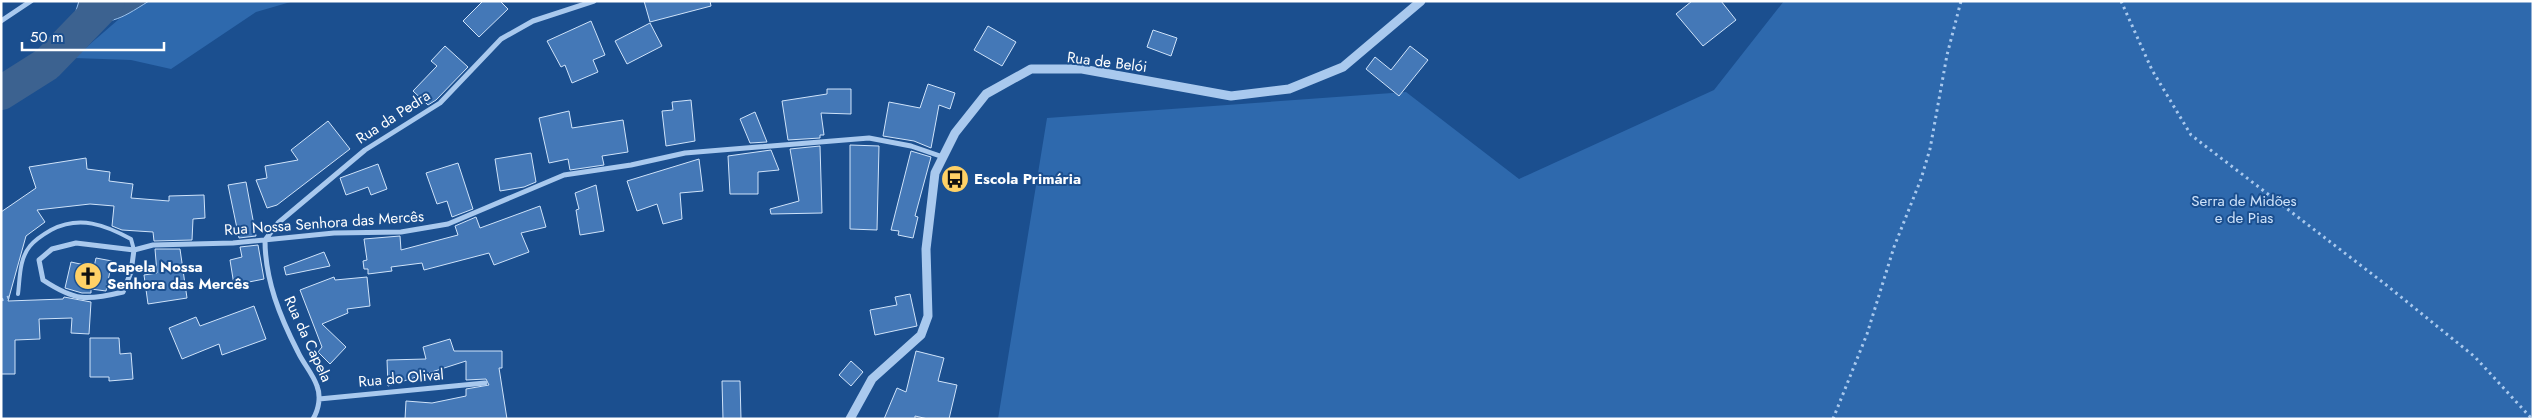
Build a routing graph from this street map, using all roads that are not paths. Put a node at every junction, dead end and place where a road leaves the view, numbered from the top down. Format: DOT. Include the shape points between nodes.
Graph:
graph roads {
  1 [pos="31,1"];
  2 [pos="594,1"];
  3 [pos="1422,1"];
  4 [pos="1,21"];
  5 [pos="943,157"];
  6 [pos="265,240"];
  7 [pos="134,250"];
  8 [pos="18,294"];
  9 [pos="485,383"];
  10 [pos="319,398"];
  11 [pos="314,419"];
  12 [pos="850,419"];
  1 -- 4 [label="street"];
  2 -- 6 [label="street, Rua da Pedra" via="533,21 501,39 440,103 365,150 278,223"];
  3 -- 5 [label="street, Rua de Belói" via="1343,67 1290,89 1231,96 1082,70 1031,70 986,94 954,133"];
  5 -- 6 [label="street, Rua Nossa Senhora das Mercês" via="911,146 869,138 685,152 564,175 448,224 401,232 334,233"];
  5 -- 12 [label="street, Rua de Belói" via="935,173 927,240 928,316 921,335 872,379"];
  6 -- 7 [label="street, Rua Nossa Senhora das Mercês" via="154,245"];
  6 -- 10 [label="street, Rua da Capela" via="265,265 276,304 317,385"];
  7 -- 7 [label="street, Rua Nossa Senhora das Mercês" via="131,272 123,292 93,300 65,295 43,280 39,260 52,248 76,244"];
  7 -- 8 [label="lane" via="131,239 108,227 90,222 62,224 29,247 21,266"];
  9 -- 10 [label="street, Rua do Olival"];
  10 -- 11 [label="street, Rua da Capela"];
}
